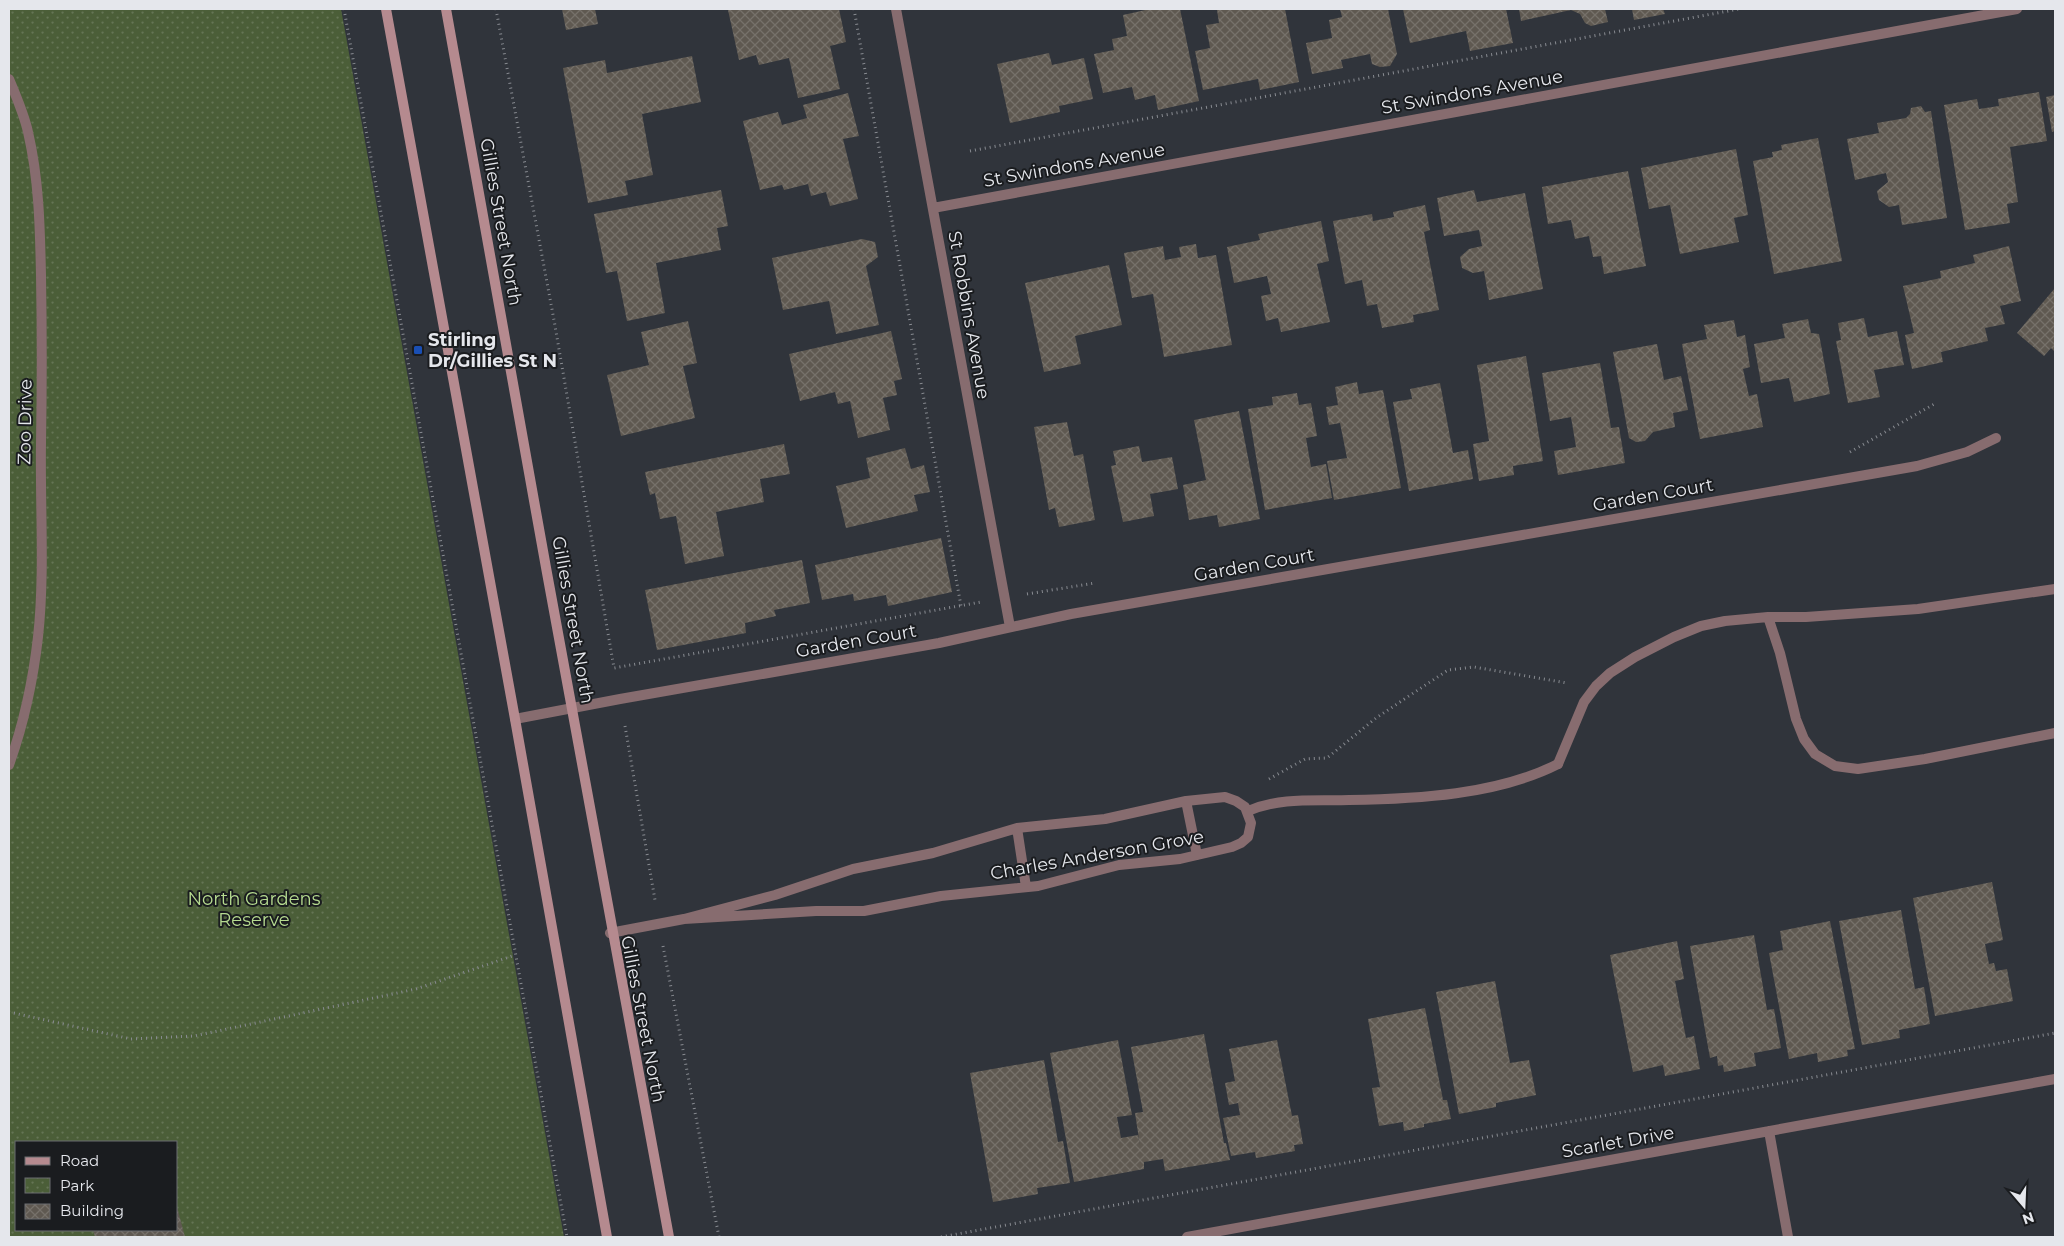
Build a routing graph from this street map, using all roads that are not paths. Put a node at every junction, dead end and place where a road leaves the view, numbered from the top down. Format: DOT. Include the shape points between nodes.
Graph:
graph roads {
  1 [pos="386,9"];
  2 [pos="446,9"];
  3 [pos="896,9"];
  4 [pos="2017,9"];
  5 [pos="9,79"];
  6 [pos="933,208"];
  7 [pos="1996,438"];
  8 [pos="2055,589"];
  9 [pos="1768,616"];
  10 [pos="1010,627"];
  11 [pos="572,708"];
  12 [pos="515,719"];
  13 [pos="2055,733"];
  14 [pos="9,765"];
  15 [pos="1186,801"];
  16 [pos="1248,811"];
  17 [pos="1017,828"];
  18 [pos="1197,856"];
  19 [pos="1026,887"];
  20 [pos="684,919"];
  21 [pos="610,933"];
  22 [pos="2055,1078"];
  23 [pos="1769,1131"];
  24 [pos="607,1237"];
  25 [pos="668,1237"];
  26 [pos="1187,1237"];
  27 [pos="1788,1237"];
  1 -- 12 [label="main road"];
  2 -- 11 [label="main road, Gillies Street North"];
  3 -- 6 [label="street, St Robbins Avenue"];
  4 -- 6 [label="street, St Swindons Avenue"];
  5 -- 14 [label="street, Zoo Drive" via="28,130 34,158 40,210 42,348 38,636 31,688"];
  6 -- 10 [label="street, St Robbins Avenue"];
  7 -- 10 [label="street, Garden Court" via="1967,452 1917,466"];
  8 -- 9 [label="street" via="1918,609 1806,617"];
  9 -- 13 [label="street" via="1804,739 1815,754 1835,766 1858,769 1925,759"];
  9 -- 16 [label="street" via="1701,626 1635,657 1610,673 1584,702 1558,764 1542,772 1480,789 1389,799 1275,803"];
  10 -- 11 [label="street, Garden Court" via="939,643"];
  11 -- 12 [label="street, Garden Court"];
  11 -- 21 [label="main road, Gillies Street North"];
  12 -- 24 [label="main road"];
  15 -- 16 [label="street, Charles Anderson Grove" via="1230,798"];
  15 -- 17 [label="street, Charles Anderson Grove" via="1106,819"];
  15 -- 18 [label="street"];
  16 -- 18 [label="street, Charles Anderson Grove" via="1251,828 1245,840"];
  17 -- 19 [label="street"];
  17 -- 20 [label="street, Charles Anderson Grove" via="933,853 853,870"];
  18 -- 19 [label="street, Charles Anderson Grove" via="1126,864"];
  19 -- 20 [label="street, Charles Anderson Grove" via="940,896 864,911"];
  20 -- 21 [label="street, Charles Anderson Grove"];
  21 -- 25 [label="main road, Gillies Street North"];
  22 -- 23 [label="street, Scarlet Drive"];
  23 -- 26 [label="street, Scarlet Drive"];
  23 -- 27 [label="street"];
}
